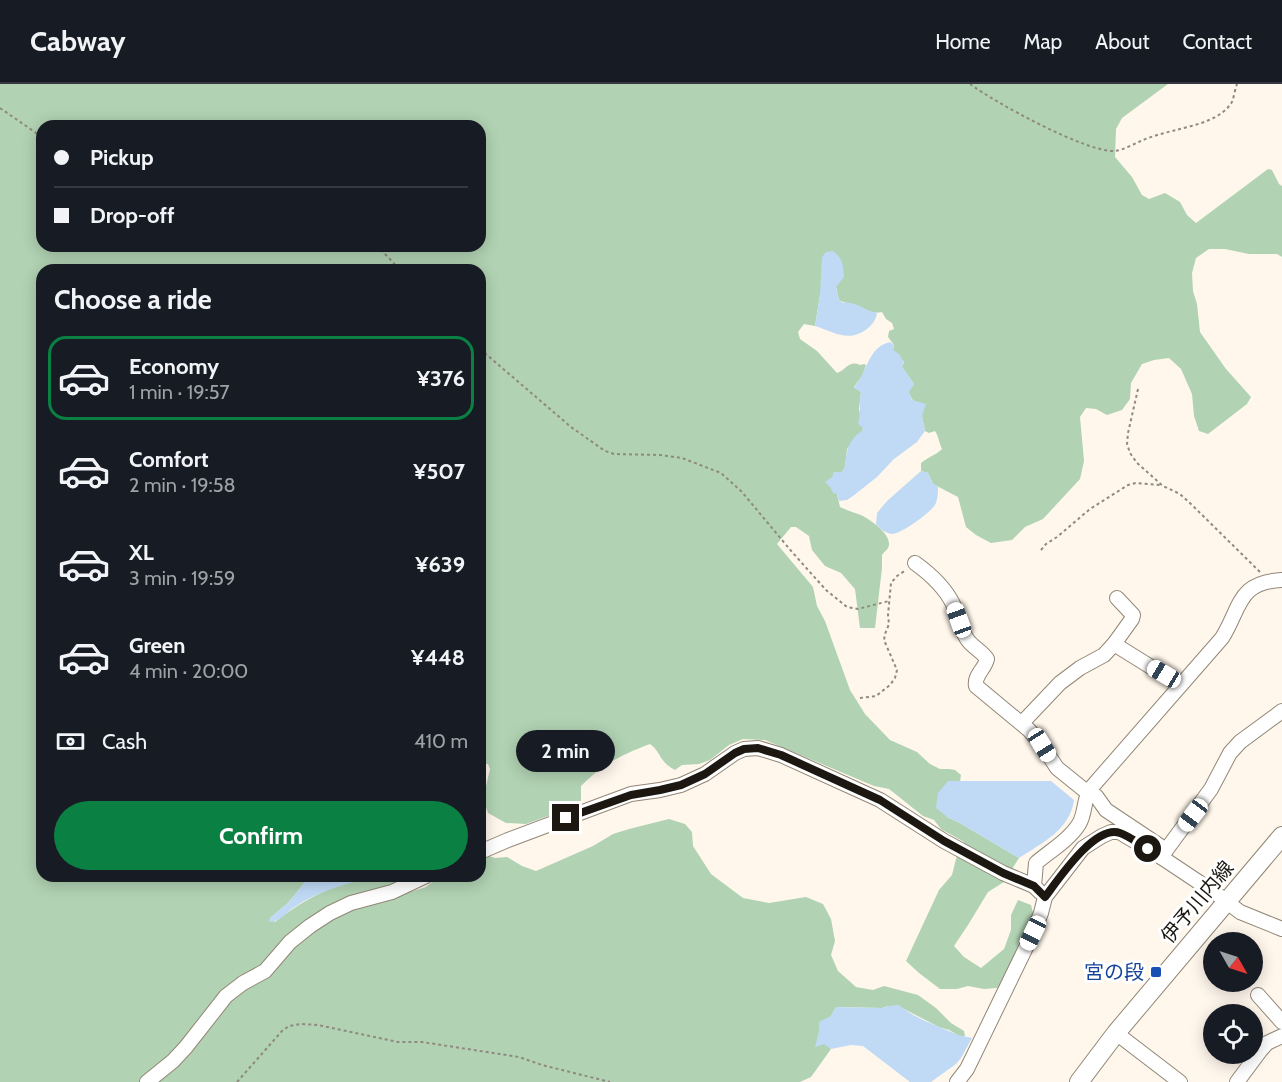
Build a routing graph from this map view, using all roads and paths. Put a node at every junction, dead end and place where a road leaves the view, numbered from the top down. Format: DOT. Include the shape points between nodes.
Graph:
graph roads {
  1 [pos="970,84"];
  2 [pos="1237,84"];
  3 [pos="0,108"];
  4 [pos="36,133"];
  5 [pos="383,252"];
  6 [pos="394,264"];
  7 [pos="486,354"];
  8 [pos="1138,389"];
  9 [pos="1163,486"];
  10 [pos="1041,550"];
  11 [pos="915,563"];
  12 [pos="1275,580"];
  13 [pos="1117,598"];
  14 [pos="889,601"];
  15 [pos="1114,644"];
  16 [pos="1180,685"];
  17 [pos="860,698"];
  18 [pos="1282,711"];
  19 [pos="1022,723"];
  20 [pos="1088,793"];
  21 [pos="1282,836"];
  22 [pos="486,849"];
  23 [pos="1163,853"];
  24 [pos="1036,863"];
  25 [pos="1014,878"];
  26 [pos="413,882"];
  27 [pos="1034,886"];
  28 [pos="1045,897"];
  29 [pos="1227,902"];
  30 [pos="1282,929"];
  31 [pos="1258,995"];
  32 [pos="1282,1022"];
  33 [pos="1116,1033"];
  34 [pos="1282,1036"];
  35 [pos="147,1082"];
  36 [pos="237,1082"];
  37 [pos="610,1082"];
  38 [pos="957,1082"];
  39 [pos="1079,1082"];
  40 [pos="1179,1082"];
  41 [pos="1236,1082"];
  1 -- 2 [label="path" via="1071,139 1115,151 1218,116 1232,102"];
  3 -- 4 [label="path"];
  5 -- 6 [label="path"];
  7 -- 14 [label="path" via="605,451 682,458 721,473 826,590 847,607 858,609"];
  8 -- 9 [label="path" via="1127,444 1137,463"];
  9 -- 10 [label="path" via="1128,485 1090,509"];
  9 -- 12 [label="path" via="1192,504"];
  11 -- 14 [label="path" via="891,583"];
  11 -- 19 [label="street" via="952,602 969,643 987,659 976,678 976,686"];
  12 -- 16 [label="street" via="1250,589 1243,596 1222,638"];
  13 -- 15 [label="street" via="1133,615"];
  14 -- 17 [label="path" via="884,640 897,670 895,678 876,696"];
  15 -- 16 [label="street"];
  15 -- 19 [label="street" via="1104,655 1060,683"];
  16 -- 20 [label="street"];
  18 -- 23 [label="street" via="1230,753 1211,789"];
  19 -- 20 [label="street" via="1057,768"];
  20 -- 23 [label="street"];
  20 -- 24 [label="street" via="1080,823"];
  21 -- 29 [label="main road, 伊予川内線"];
  22 -- 25 [label="street" via="631,795 681,785 735,753 758,748 880,800 927,831"];
  23 -- 28 [label="street" via="1111,832 1083,848"];
  23 -- 29 [label="street"];
  24 -- 25 [label="street"];
  24 -- 27 [label="street"];
  25 -- 27 [label="street"];
  26 -- 35 [label="street" via="351,903 310,926 265,971 226,996 186,1047"];
  27 -- 28 [label="street"];
  28 -- 38 [label="street" via="1033,933 967,1069"];
  29 -- 30 [label="street" via="1240,912"];
  29 -- 33 [label="main road, 伊予川内線"];
  31 -- 32 [label="street"];
  33 -- 39 [label="main road, 伊予川内線"];
  33 -- 40 [label="street"];
  34 -- 41 [label="street" via="1267,1043"];
  36 -- 37 [label="path" via="282,1031 301,1024 398,1042 519,1057"];
}
